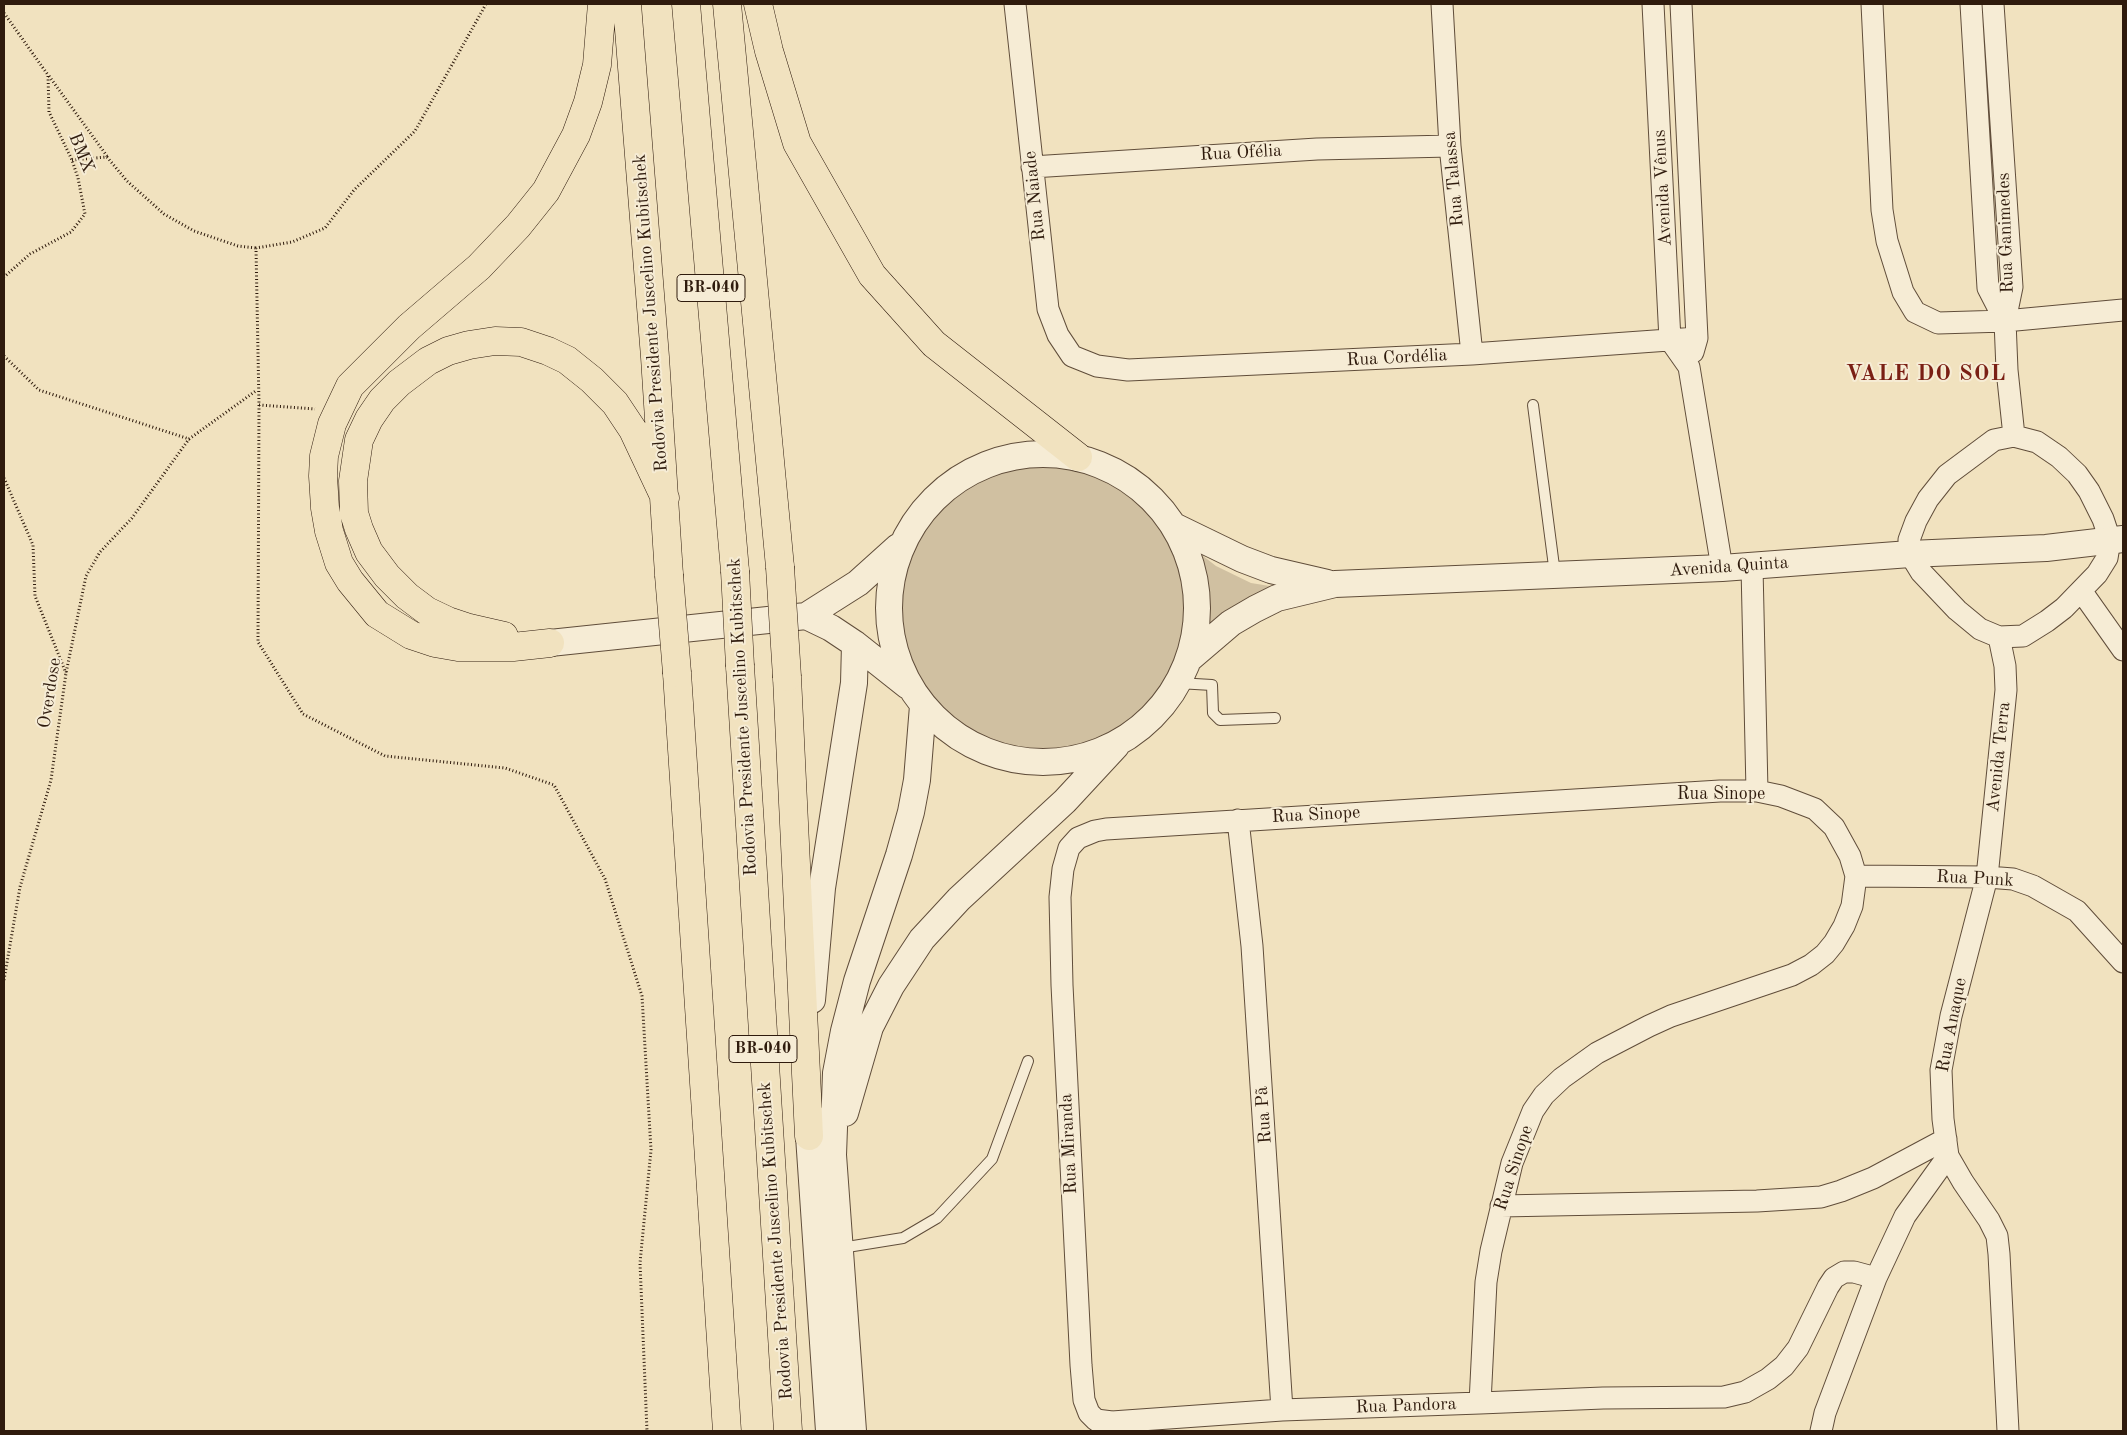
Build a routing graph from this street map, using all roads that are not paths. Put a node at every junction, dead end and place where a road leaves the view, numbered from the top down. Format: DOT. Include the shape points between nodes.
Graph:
graph roads {
  1 [pos="602,4"];
  2 [pos="627,4"];
  3 [pos="686,4"];
  4 [pos="727,4"];
  5 [pos="758,4"];
  6 [pos="1015,4"];
  7 [pos="1442,4"];
  8 [pos="1652,4"];
  9 [pos="1681,4"];
  10 [pos="1872,4"];
  11 [pos="1971,4"];
  12 [pos="1993,4"];
  13 [pos="1450,146"];
  14 [pos="1032,167"];
  15 [pos="2123,310"];
  16 [pos="2005,320"];
  17 [pos="1697,338"];
  18 [pos="1670,340"];
  19 [pos="1472,354"];
  20 [pos="1097,366"];
  21 [pos="1689,367"];
  22 [pos="1533,405"];
  23 [pos="2014,436"];
  24 [pos="1078,457"];
  25 [pos="665,498"];
  26 [pos="1174,526"];
  27 [pos="2116,540"];
  28 [pos="901,545"];
  29 [pos="1910,554"];
  30 [pos="1752,567"];
  31 [pos="1722,568"];
  32 [pos="1555,576"];
  33 [pos="1335,584"];
  34 [pos="2082,592"];
  35 [pos="806,616"];
  36 [pos="1999,637"];
  37 [pos="550,643"];
  38 [pos="856,644"];
  39 [pos="2123,650"];
  40 [pos="1190,658"];
  41 [pos="1178,683"];
  42 [pos="918,698"];
  43 [pos="1275,718"];
  44 [pos="1122,741"];
  45 [pos="1758,791"];
  46 [pos="1238,820"];
  47 [pos="1068,848"];
  48 [pos="1856,876"];
  49 [pos="1987,877"];
  50 [pos="2123,962"];
  51 [pos="1028,1061"];
  52 [pos="809,1136"];
  53 [pos="1947,1147"];
  54 [pos="833,1155"];
  55 [pos="1501,1206"];
  56 [pos="840,1248"];
  57 [pos="1876,1278"];
  58 [pos="1480,1403"];
  59 [pos="1282,1410"];
  60 [pos="1112,1422"];
  61 [pos="727,1431"];
  62 [pos="788,1431"];
  63 [pos="829,1431"];
  64 [pos="853,1431"];
  65 [pos="1821,1431"];
  66 [pos="2008,1431"];
  1 -- 37 [label="highway" via="597,65 588,102 576,136 546,191 479,267 408,327 350,386 332,424 324,456 325,508 339,563 377,614 412,635 458,647"];
  2 -- 25 [label="highway, Rodovia Presidente Juscelino Kubitschek / BR-040"];
  3 -- 62 [label="highway, Rodovia Presidente Juscelino Kubitschek / BR-040, bridge" via="735,572"];
  4 -- 52 [label="highway, bridge" via="780,567"];
  5 -- 24 [label="highway" via="797,143 872,275 934,344"];
  6 -- 14 [label="street, Rua Naiade"];
  7 -- 13 [label="street, Rua Talassa"];
  8 -- 18 [label="street, Avenida Vênus"];
  9 -- 17 [label="street, Avenida Vênus"];
  10 -- 16 [label="street" via="1882,210 1887,242 1903,292 1915,312 1938,323"];
  11 -- 16 [label="street, Rua Ganimedes" via="1988,288"];
  12 -- 16 [label="street, Rua Ganimedes" via="2012,286"];
  13 -- 14 [label="street, Rua Ofélia" via="1317,149"];
  13 -- 19 [label="street, Rua Talassa"];
  14 -- 20 [label="street, Rua Naiade" via="1048,309 1058,335 1072,356"];
  15 -- 16 [label="street"];
  16 -- 23 [label="street"];
  17 -- 18 [label="street, Rua Cordélia"];
  17 -- 21 [label="street, Avenida Vênus"];
  18 -- 19 [label="street, Rua Cordélia"];
  18 -- 21 [label="street, Avenida Vênus"];
  19 -- 20 [label="street, Rua Cordélia" via="1128,370"];
  21 -- 31 [label="street, Avenida Vênus"];
  22 -- 32 [label="lane"];
  23 -- 27 [label="street" via="2037,442 2077,474"];
  23 -- 29 [label="street" via="1994,440 1947,475 1928,498 1916,521 1909,540"];
  24 -- 26 [label="street" via="1116,471 1149,495"];
  24 -- 28 [label="street" via="1035,453 993,461 955,480 923,509"];
  25 -- 37 [label="highway" via="633,430 615,403 567,360 548,351 522,342 495,341 448,351 414,371 382,400 359,440 354,462 354,513 369,552 387,576 427,611 498,636"];
  25 -- 61 [label="highway, Rodovia Presidente Juscelino Kubitschek / BR-040, bridge"];
  26 -- 33 [label="street, Avenida Quinta" via="1272,570"];
  26 -- 40 [label="street" via="1193,568 1198,613"];
  27 -- 29 [label="street, Avenida Quinta" via="2046,548"];
  27 -- 34 [label="street" via="2097,574"];
  28 -- 35 [label="street" via="858,583"];
  28 -- 42 [label="street" via="890,578 887,612 892,645 904,678"];
  29 -- 30 [label="street, Avenida Quinta"];
  29 -- 36 [label="street" via="1921,572 1957,610 1980,629"];
  30 -- 31 [label="street, Avenida Quinta"];
  30 -- 45 [label="street"];
  31 -- 32 [label="street, Avenida Quinta"];
  32 -- 33 [label="street, Avenida Quinta"];
  33 -- 40 [label="street, Avenida Quinta" via="1277,598 1255,609 1231,623"];
  34 -- 36 [label="street" via="2023,636"];
  34 -- 39 [label="street"];
  35 -- 37 [label="street"];
  35 -- 38 [label="street"];
  36 -- 49 [label="street, Avenida Terra" via="2006,690"];
  38 -- 42 [label="street"];
  38 -- 52 [label="street" via="854,683 822,888 813,983"];
  40 -- 41 [label="street"];
  41 -- 43 [label="lane" via="1212,685 1213,713 1220,720"];
  41 -- 44 [label="street" via="1144,725"];
  42 -- 44 [label="street" via="955,735 994,754 1038,762 1081,757"];
  42 -- 54 [label="street" via="917,780 899,855 857,981 844,1031 836,1073"];
  44 -- 54 [label="street" via="1065,801 959,899 922,938 891,986 870,1027"];
  45 -- 46 [label="street, Rua Sinope"];
  45 -- 48 [label="street, Rua Sinope" via="1814,809 1834,827 1850,856"];
  46 -- 47 [label="street, Rua Sinope" via="1106,829 1078,838"];
  46 -- 59 [label="street, Rua Pã" via="1254,966"];
  47 -- 60 [label="street, Rua Miranda" via="1060,897 1081,1365 1084,1400 1089,1413 1096,1420"];
  48 -- 49 [label="street, Rua Punk"];
  48 -- 55 [label="street, Rua Sinope" via="1852,906 1844,926 1834,942 1811,965 1792,975 1671,1016 1597,1054 1562,1078 1533,1111 1512,1163"];
  49 -- 50 [label="street, Rua Punk" via="2013,879 2033,886 2077,911"];
  49 -- 53 [label="street, Rua Anaque" via="1951,1016 1941,1070"];
  51 -- 56 [label="lane" via="992,1159 936,1218 903,1238"];
  52 -- 63 [label="street"];
  53 -- 55 [label="street" via="1841,1191 1821,1196 1757,1202"];
  53 -- 57 [label="street" via="1904,1216"];
  53 -- 66 [label="street, Rua Anaque" via="1963,1182 1997,1236"];
  54 -- 56 [label="street"];
  55 -- 58 [label="street, Rua Sinope" via="1486,1282"];
  56 -- 64 [label="street"];
  57 -- 58 [label="street, Rua Pandora" via="1854,1272 1844,1272 1834,1278 1798,1348 1784,1366 1745,1392 1701,1398"];
  57 -- 65 [label="street"];
  58 -- 59 [label="street, Rua Pandora"];
  59 -- 60 [label="street, Rua Pandora"];
}
